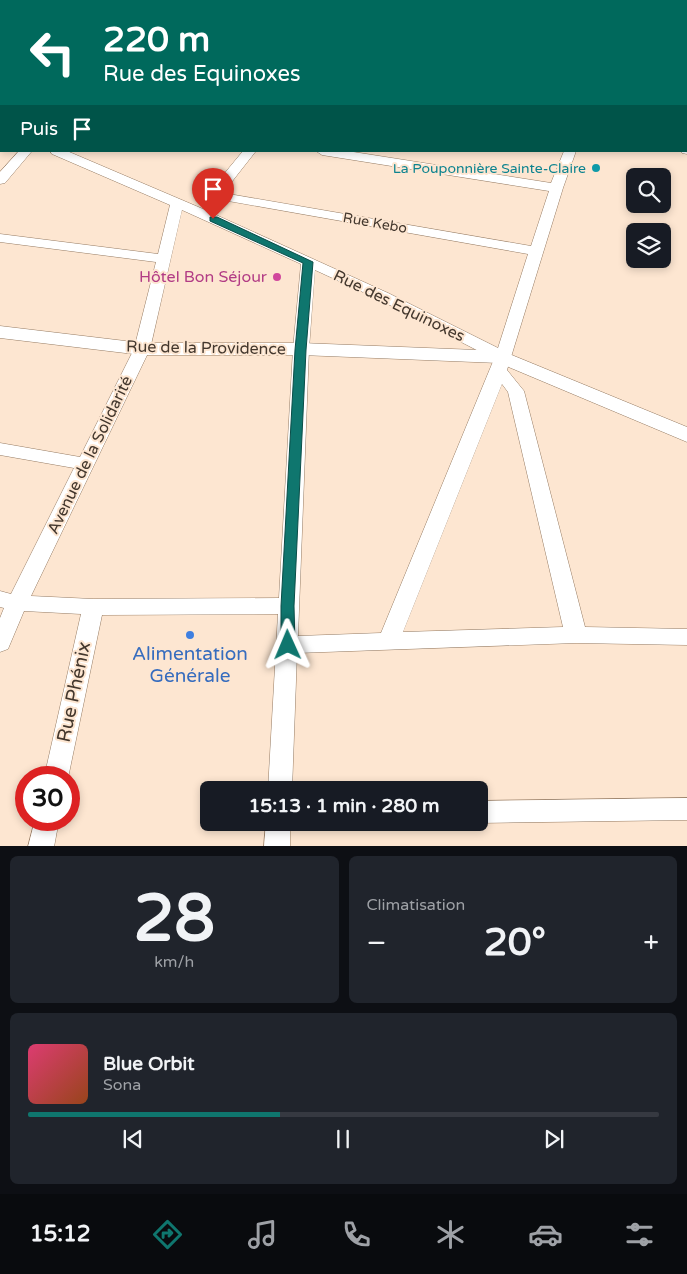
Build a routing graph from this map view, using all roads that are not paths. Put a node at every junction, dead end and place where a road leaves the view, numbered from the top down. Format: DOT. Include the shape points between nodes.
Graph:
graph roads {
  1 [pos="25,152"];
  2 [pos="58,152"];
  3 [pos="249,152"];
  4 [pos="328,152"];
  5 [pos="570,152"];
  6 [pos="1,179"];
  7 [pos="556,188"];
  8 [pos="214,195"];
  9 [pos="177,204"];
  10 [pos="198,212"];
  11 [pos="0,238"];
  12 [pos="535,252"];
  13 [pos="163,259"];
  14 [pos="308,262"];
  15 [pos="0,332"];
  16 [pos="142,349"];
  17 [pos="300,350"];
  18 [pos="500,363"];
  19 [pos="687,435"];
  20 [pos="0,450"];
  21 [pos="86,464"];
  22 [pos="9,601"];
  23 [pos="288,606"];
  24 [pos="93,607"];
  25 [pos="576,635"];
  26 [pos="687,637"];
  27 [pos="388,642"];
  28 [pos="0,643"];
  29 [pos="288,645"];
  30 [pos="59,766"];
  31 [pos="280,781"];
  32 [pos="687,809"];
  33 [pos="488,812"];
  34 [pos="44,831"];
  35 [pos="278,831"];
  36 [pos="41,846"];
  37 [pos="277,846"];
  1 -- 6 [label="street"];
  2 -- 9 [label="street, Rue des Equinoxes"];
  3 -- 8 [label="street"];
  4 -- 7 [label="street"];
  5 -- 7 [label="street"];
  7 -- 12 [label="street"];
  8 -- 10 [label="street"];
  8 -- 12 [label="street, Rue Kebo"];
  9 -- 10 [label="street, Rue des Equinoxes"];
  9 -- 13 [label="street, Avenue de la Solidarité"];
  10 -- 14 [label="street, Rue des Equinoxes"];
  11 -- 13 [label="street"];
  12 -- 18 [label="street"];
  13 -- 16 [label="street, Avenue de la Solidarité"];
  14 -- 17 [label="street"];
  14 -- 18 [label="street, Rue des Equinoxes" via="383,296"];
  15 -- 16 [label="street, Rue de la Providence"];
  16 -- 17 [label="street, Rue de la Providence"];
  16 -- 21 [label="street, Avenue de la Solidarité"];
  17 -- 18 [label="street, Rue de la Providence"];
  17 -- 23 [label="street"];
  18 -- 19 [label="street, Rue des Equinoxes"];
  18 -- 25 [label="street" via="516,391"];
  18 -- 27 [label="street"];
  20 -- 21 [label="street"];
  21 -- 22 [label="street, Avenue de la Solidarité"];
  22 -- 24 [label="street"];
  22 -- 28 [label="street, Avenue de la Solidarité"];
  23 -- 24 [label="street"];
  23 -- 29 [label="street"];
  24 -- 30 [label="street, Rue Phénix"];
  25 -- 26 [label="street"];
  25 -- 27 [label="street"];
  27 -- 29 [label="street"];
  29 -- 31 [label="street"];
  32 -- 33 [label="street"];
  34 -- 36 [label="street"];
  35 -- 37 [label="street"];
}
